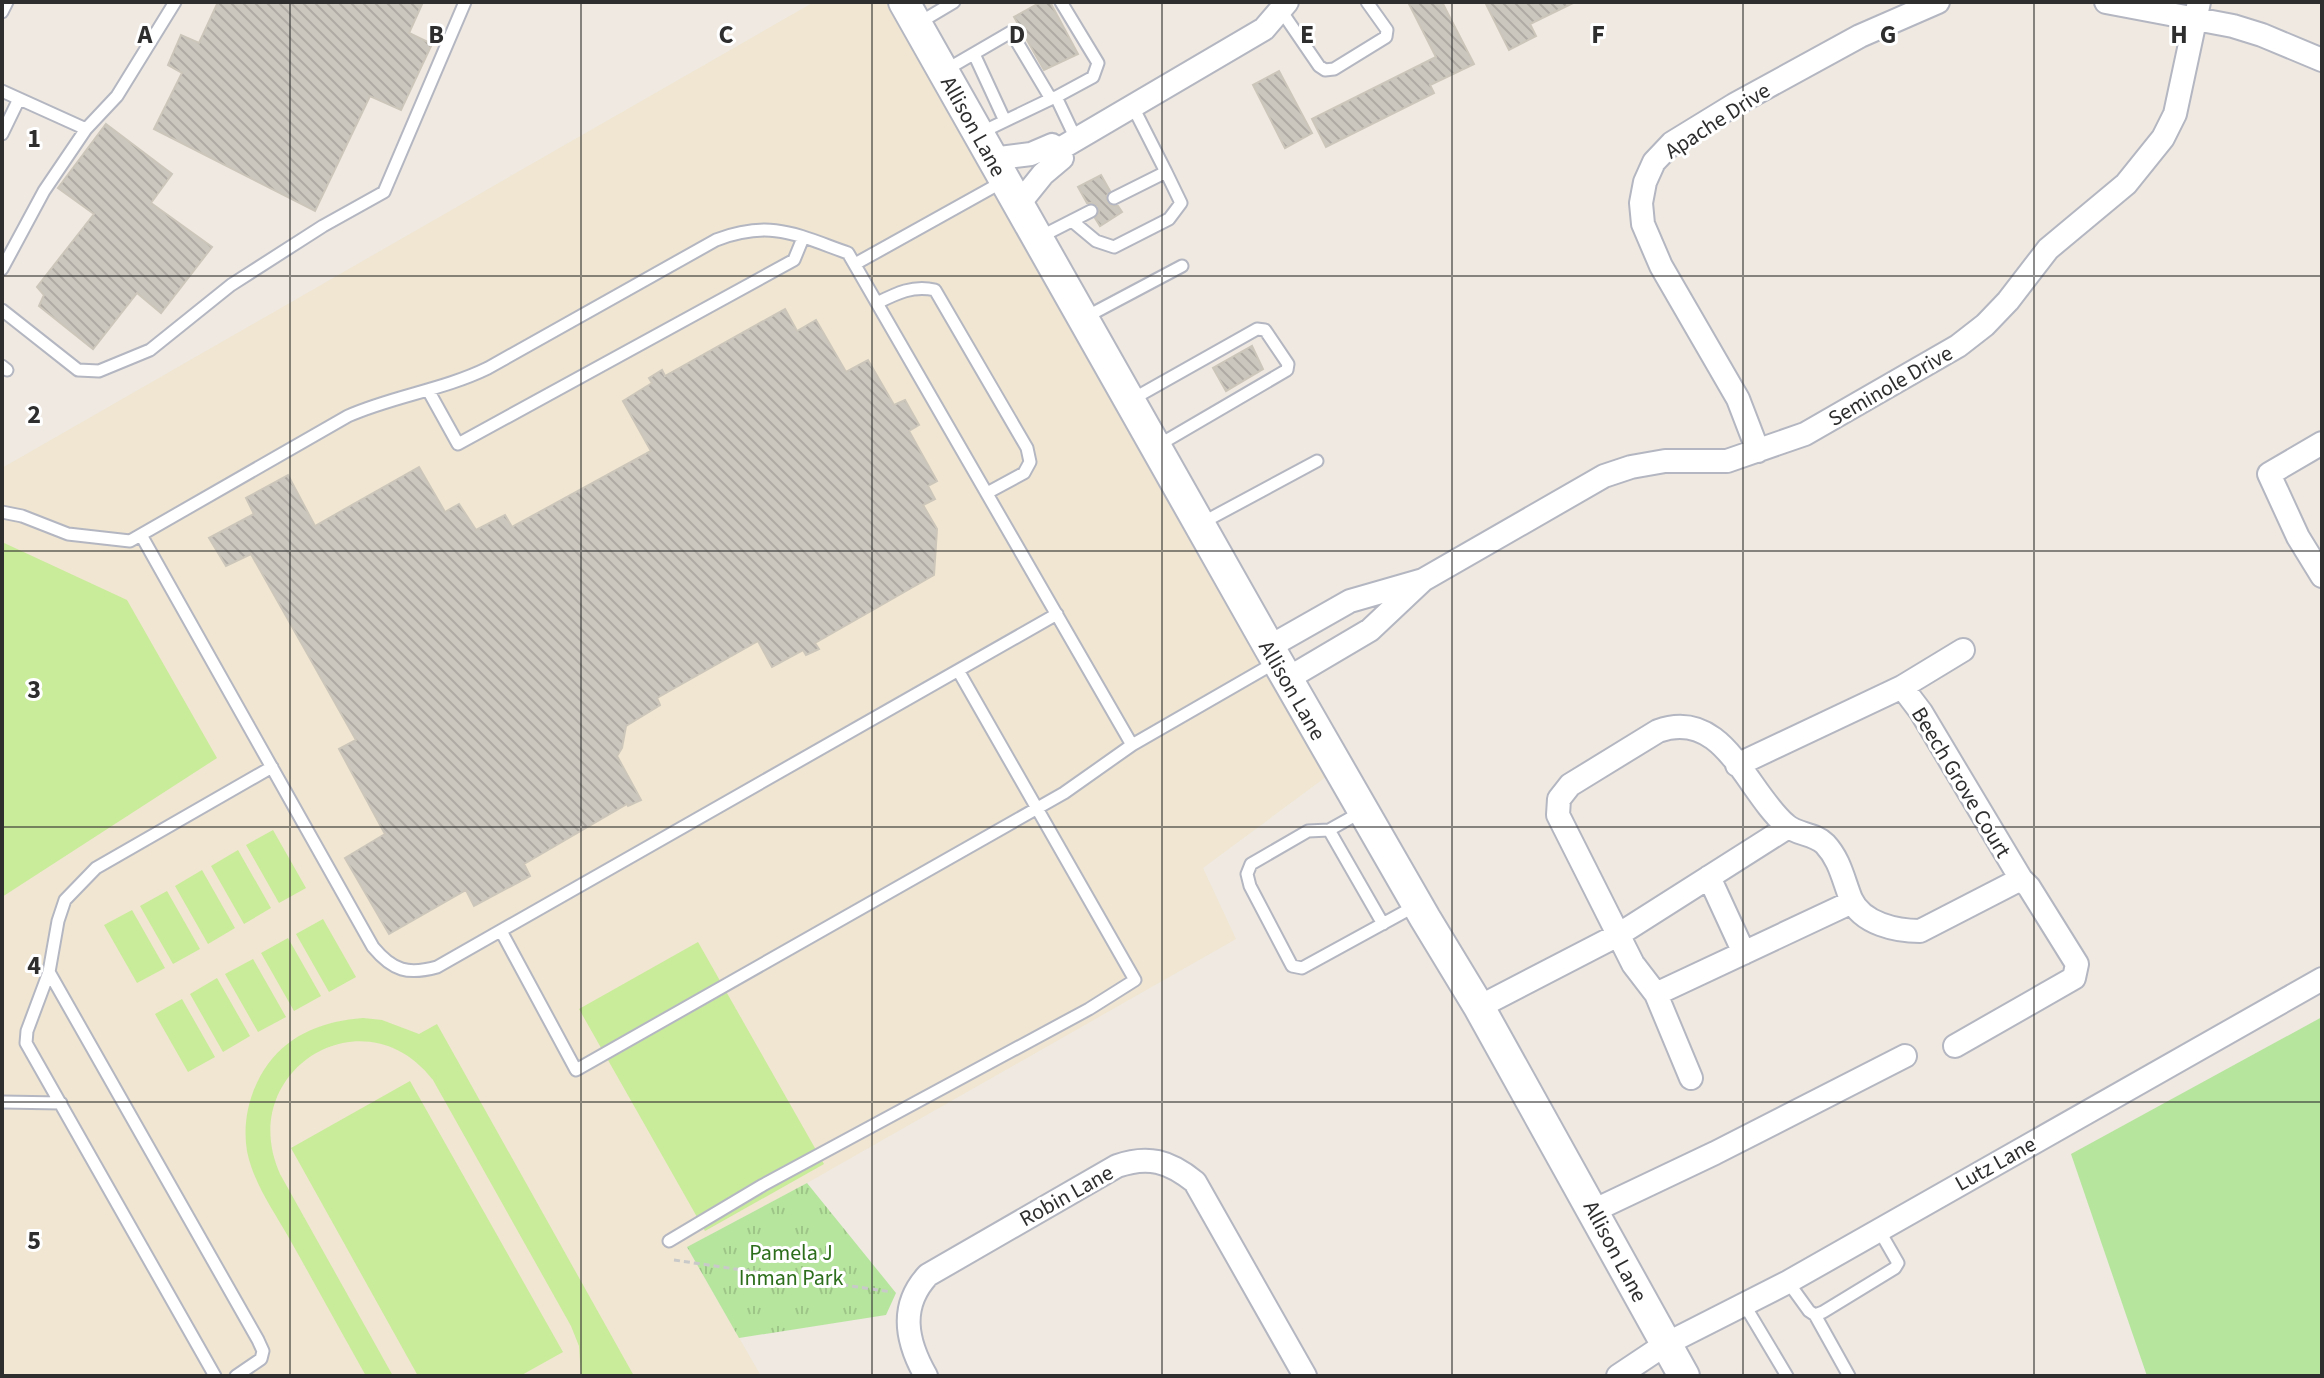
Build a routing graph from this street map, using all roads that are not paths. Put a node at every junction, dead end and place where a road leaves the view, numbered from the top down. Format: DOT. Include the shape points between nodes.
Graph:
graph roads {
  1 [pos="7,2"];
  2 [pos="175,2"];
  3 [pos="465,2"];
  4 [pos="954,2"];
  5 [pos="1061,2"];
  6 [pos="1367,2"];
  7 [pos="1938,2"];
  8 [pos="2106,2"];
  9 [pos="1279,10"];
  10 [pos="2198,10"];
  11 [pos="2,12"];
  12 [pos="910,13"];
  13 [pos="974,54"];
  14 [pos="2322,60"];
  15 [pos="943,72"];
  16 [pos="2,91"];
  17 [pos="1054,98"];
  18 [pos="19,99"];
  19 [pos="1133,107"];
  20 [pos="1005,121"];
  21 [pos="86,129"];
  22 [pos="2,134"];
  23 [pos="1067,144"];
  24 [pos="998,169"];
  25 [pos="1166,172"];
  26 [pos="1114,198"];
  27 [pos="1091,211"];
  28 [pos="1072,221"];
  29 [pos="803,238"];
  30 [pos="1037,239"];
  31 [pos="855,264"];
  32 [pos="1182,266"];
  33 [pos="2,269"];
  34 [pos="877,303"];
  35 [pos="2,310"];
  36 [pos="1083,319"];
  37 [pos="428,390"];
  38 [pos="1130,400"];
  39 [pos="2322,443"];
  40 [pos="1156,447"];
  41 [pos="1758,451"];
  42 [pos="1317,461"];
  43 [pos="987,493"];
  44 [pos="2,512"];
  45 [pos="1200,524"];
  46 [pos="141,535"];
  47 [pos="2322,576"];
  48 [pos="1423,580"];
  49 [pos="1057,614"];
  50 [pos="1963,650"];
  51 [pos="1277,662"];
  52 [pos="959,672"];
  53 [pos="1902,687"];
  54 [pos="1132,745"];
  55 [pos="1737,765"];
  56 [pos="272,767"];
  57 [pos="1037,808"];
  58 [pos="1363,811"];
  59 [pos="1788,827"];
  60 [pos="1329,830"];
  61 [pos="1709,877"];
  62 [pos="2021,879"];
  63 [pos="1852,902"];
  64 [pos="1417,905"];
  65 [pos="1383,924"];
  66 [pos="501,931"];
  67 [pos="1618,935"];
  68 [pos="1744,953"];
  69 [pos="49,972"];
  70 [pos="2322,979"];
  71 [pos="1656,994"];
  72 [pos="1479,1007"];
  73 [pos="1955,1046"];
  74 [pos="1905,1056"];
  75 [pos="1691,1078"];
  76 [pos="2,1102"];
  77 [pos="61,1103"];
  78 [pos="1595,1210"];
  79 [pos="1879,1230"];
  80 [pos="669,1241"];
  81 [pos="1788,1282"];
  82 [pos="1744,1304"];
  83 [pos="1815,1315"];
  84 [pos="1666,1344"];
  85 [pos="215,1376"];
  86 [pos="236,1376"];
  87 [pos="926,1376"];
  88 [pos="1305,1376"];
  89 [pos="1618,1376"];
  90 [pos="1684,1376"];
  91 [pos="1787,1376"];
  92 [pos="1849,1376"];
  1 -- 11 [label="lane"];
  2 -- 21 [label="lane" via="117,96"];
  3 -- 35 [label="lane" via="384,192 231,285 150,350 99,371 78,370"];
  4 -- 12 [label="lane"];
  5 -- 17 [label="lane" via="1098,63 1093,77"];
  6 -- 9 [label="lane" via="1387,30 1386,37 1325,70"];
  7 -- 41 [label="street, Apache Drive" via="1860,36 1722,112 1672,143 1645,182 1643,224 1661,266 1738,399"];
  8 -- 10 [label="street"];
  9 -- 19 [label="street" via="1264,29"];
  10 -- 14 [label="street"];
  10 -- 41 [label="street, Seminole Drive" via="2175,114 2126,184 2048,249 2008,301 1958,346 1805,434"];
  12 -- 15 [label="main road, Allison Lane"];
  13 -- 15 [label="lane"];
  13 -- 17 [label="lane" via="1011,32"];
  13 -- 20 [label="lane"];
  15 -- 24 [label="main road, Allison Lane"];
  16 -- 18 [label="lane"];
  17 -- 20 [label="lane"];
  17 -- 23 [label="lane"];
  18 -- 21 [label="lane"];
  18 -- 22 [label="lane"];
  19 -- 23 [label="street"];
  19 -- 25 [label="lane"];
  20 -- 24 [label="lane"];
  21 -- 33 [label="lane" via="44,191"];
  23 -- 24 [label="street" via="1052,145"];
  23 -- 24 [label="street" via="1062,158 1043,174"];
  24 -- 30 [label="main road, Allison Lane"];
  24 -- 31 [label="lane"];
  25 -- 26 [label="lane"];
  25 -- 28 [label="lane" via="1181,203 1169,219 1114,247 1096,241"];
  27 -- 28 [label="lane"];
  28 -- 30 [label="lane"];
  29 -- 31 [label="lane" via="848,253"];
  29 -- 37 [label="lane" via="762,228 716,240 488,368"];
  29 -- 37 [label="lane" via="794,260 458,444"];
  30 -- 36 [label="main road, Allison Lane"];
  31 -- 34 [label="lane"];
  32 -- 36 [label="lane"];
  34 -- 43 [label="lane"];
  34 -- 43 [label="lane" via="902,291 935,290 1027,448 1030,462 1024,473"];
  36 -- 38 [label="main road, Allison Lane"];
  37 -- 46 [label="lane" via="348,416"];
  38 -- 40 [label="main road, Allison Lane"];
  38 -- 40 [label="lane" via="1257,329 1265,330 1288,364 1287,370"];
  39 -- 47 [label="street" via="2269,474"];
  40 -- 45 [label="main road, Allison Lane"];
  41 -- 48 [label="street, Seminole Drive" via="1727,461 1654,463 1604,476"];
  42 -- 45 [label="lane"];
  43 -- 49 [label="lane"];
  44 -- 46 [label="lane" via="90,538 130,541"];
  45 -- 51 [label="main road, Allison Lane"];
  46 -- 56 [label="lane"];
  48 -- 51 [label="street, Seminole Drive" via="1350,601"];
  48 -- 51 [label="street, Seminole Drive" via="1370,630"];
  49 -- 52 [label="lane"];
  49 -- 54 [label="lane"];
  50 -- 53 [label="street, Beech Grove Court"];
  51 -- 54 [label="lane"];
  51 -- 58 [label="main road, Allison Lane"];
  52 -- 57 [label="lane"];
  52 -- 66 [label="lane"];
  53 -- 55 [label="street, Beech Grove Court"];
  53 -- 62 [label="street, Beech Grove Court"];
  54 -- 57 [label="lane"];
  55 -- 59 [label="street"];
  55 -- 67 [label="street" via="1715,738 1695,727 1673,725 1570,785 1559,799 1558,815"];
  56 -- 66 [label="lane" via="384,961 418,972"];
  56 -- 69 [label="lane" via="96,868 65,900"];
  57 -- 66 [label="lane" via="576,1070"];
  57 -- 80 [label="lane" via="1135,980"];
  58 -- 60 [label="lane"];
  58 -- 64 [label="main road, Allison Lane"];
  59 -- 61 [label="street"];
  59 -- 63 [label="street" via="1825,844 1841,867"];
  60 -- 65 [label="lane"];
  60 -- 65 [label="lane" via="1308,831 1251,864 1247,874 1292,966 1302,968"];
  61 -- 67 [label="street"];
  61 -- 68 [label="street"];
  62 -- 63 [label="street, Beech Grove Court" via="1920,931 1891,928 1864,915"];
  62 -- 73 [label="street, Beech Grove Court" via="2077,964 2074,978"];
  63 -- 68 [label="street"];
  64 -- 65 [label="lane"];
  64 -- 72 [label="main road, Allison Lane"];
  67 -- 71 [label="street"];
  67 -- 72 [label="street"];
  68 -- 71 [label="street"];
  69 -- 77 [label="lane" via="26,1043"];
  69 -- 86 [label="lane" via="258,1340 261,1359"];
  70 -- 79 [label="street, Lutz Lane"];
  71 -- 75 [label="street"];
  72 -- 78 [label="main road, Allison Lane"];
  74 -- 78 [label="street"];
  76 -- 77 [label="lane"];
  77 -- 85 [label="lane"];
  78 -- 84 [label="main road, Allison Lane"];
  79 -- 81 [label="street, Lutz Lane"];
  79 -- 83 [label="lane" via="1896,1258 1895,1268"];
  81 -- 82 [label="street, Lutz Lane"];
  81 -- 83 [label="lane"];
  82 -- 84 [label="street, Lutz Lane"];
  82 -- 91 [label="lane"];
  83 -- 92 [label="lane"];
  84 -- 89 [label="street, Lutz Lane"];
  84 -- 90 [label="main road, Allison Lane"];
  87 -- 88 [label="street, Robin Lane" via="907,1321 917,1287 928,1275 1117,1166 1147,1159 1178,1168 1195,1182"];
}
